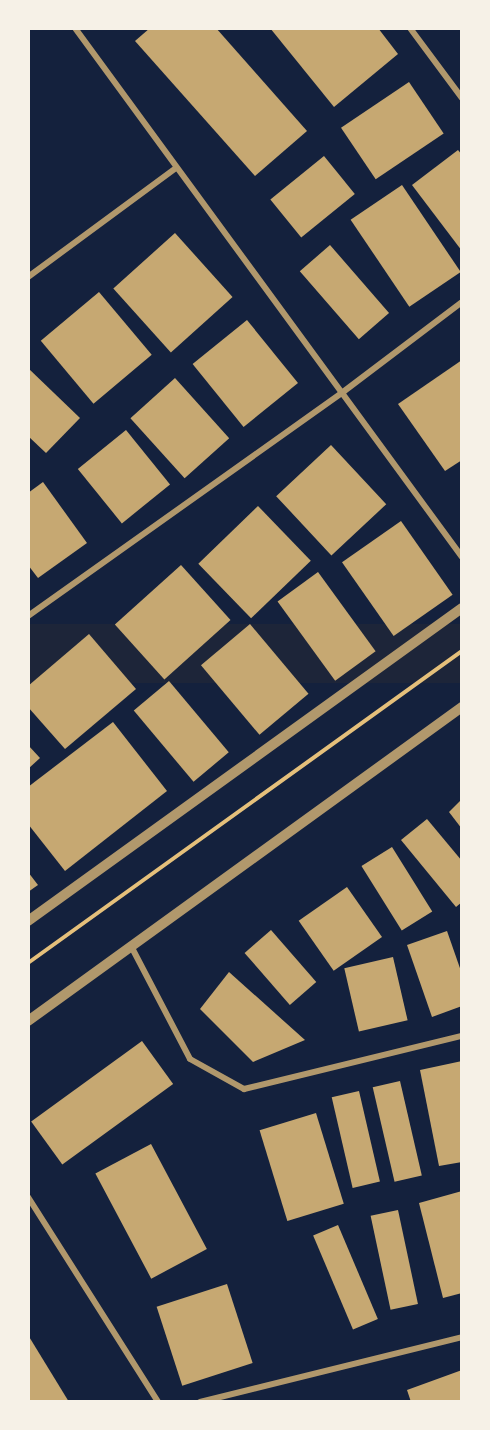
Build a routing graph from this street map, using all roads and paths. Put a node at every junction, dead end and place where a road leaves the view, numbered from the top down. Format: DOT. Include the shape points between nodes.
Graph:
graph roads {
  1 [pos="75,28"];
  2 [pos="410,28"];
  3 [pos="462,98"];
  4 [pos="176,168"];
  5 [pos="28,277"];
  6 [pos="462,302"];
  7 [pos="343,392"];
  8 [pos="462,556"];
  9 [pos="462,608"];
  10 [pos="28,616"];
  11 [pos="462,651"];
  12 [pos="462,707"];
  13 [pos="28,921"];
  14 [pos="130,946"];
  15 [pos="28,963"];
  16 [pos="28,1021"];
  17 [pos="462,1036"];
  18 [pos="28,1197"];
  19 [pos="462,1337"];
  20 [pos="158,1401"];
  21 [pos="200,1401"];
  1 -- 4 [label="street"];
  2 -- 3 [label="street"];
  4 -- 5 [label="street"];
  4 -- 7 [label="street"];
  6 -- 7 [label="street"];
  7 -- 8 [label="street"];
  7 -- 10 [label="street"];
  9 -- 13 [label="street"];
  11 -- 15 [label="path"];
  12 -- 14 [label="street"];
  14 -- 16 [label="street"];
  14 -- 17 [label="street" via="190,1059 244,1089"];
  18 -- 20 [label="street"];
  19 -- 21 [label="street"];
}
